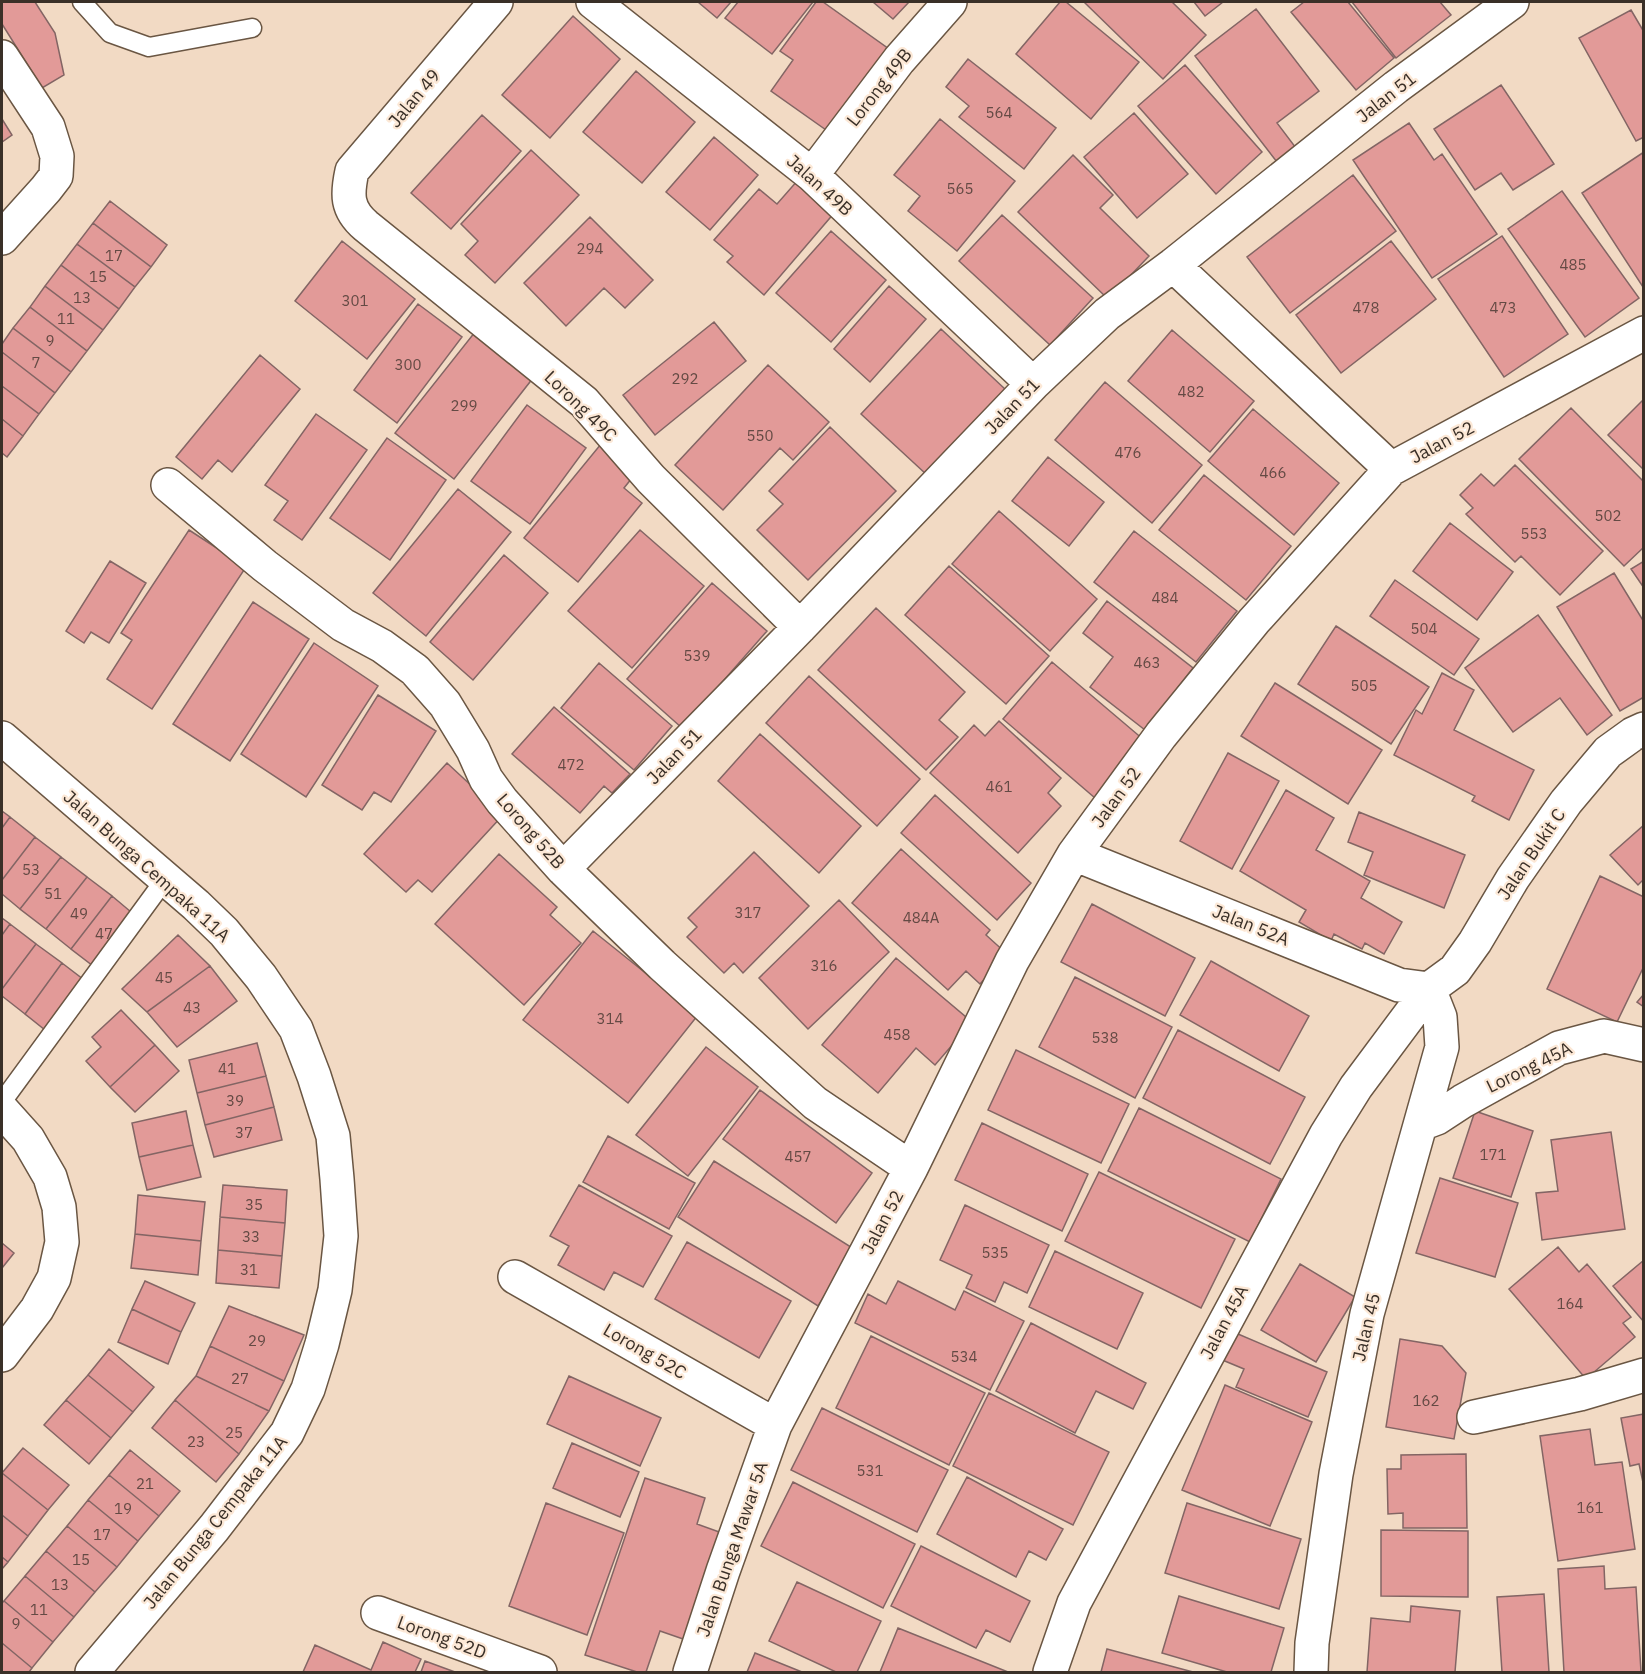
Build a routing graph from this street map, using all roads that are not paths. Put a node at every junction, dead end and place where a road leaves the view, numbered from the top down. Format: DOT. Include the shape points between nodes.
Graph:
graph roads {
  1 [pos="82,2"];
  2 [pos="496,2"];
  3 [pos="593,2"];
  4 [pos="950,2"];
  5 [pos="1512,2"];
  6 [pos="252,28"];
  7 [pos="2,57"];
  8 [pos="812,176"];
  9 [pos="350,201"];
  10 [pos="2,238"];
  11 [pos="1173,265"];
  12 [pos="1644,333"];
  13 [pos="1033,384"];
  14 [pos="1391,469"];
  15 [pos="168,485"];
  16 [pos="800,627"];
  17 [pos="1644,729"];
  18 [pos="2,738"];
  19 [pos="1074,854"];
  20 [pos="563,869"];
  21 [pos="166,878"];
  22 [pos="1429,989"];
  23 [pos="1644,1045"];
  24 [pos="2,1102"];
  25 [pos="2,1110"];
  26 [pos="1421,1124"];
  27 [pos="910,1168"];
  28 [pos="515,1277"];
  29 [pos="2,1355"];
  30 [pos="1644,1375"];
  31 [pos="1474,1417"];
  32 [pos="776,1425"];
  33 [pos="378,1613"];
  34 [pos="92,1672"];
  35 [pos="540,1672"];
  36 [pos="690,1672"];
  37 [pos="1050,1672"];
  38 [pos="1311,1672"];
  1 -- 6 [label="lane" via="110,33 149,47"];
  2 -- 9 [label="street, Jalan 49" via="352,171"];
  3 -- 8 [label="street, Jalan 49B"];
  4 -- 8 [label="street, Lorong 49B" via="899,60"];
  5 -- 11 [label="street, Jalan 51" via="1396,87"];
  7 -- 10 [label="street" via="48,127 57,156 56,176"];
  8 -- 13 [label="street, Jalan 49B"];
  9 -- 16 [label="street, Lorong 49C" via="355,215 366,226 584,402 651,479"];
  11 -- 13 [label="street, Jalan 51" via="1107,314"];
  11 -- 14 [label="street"];
  12 -- 14 [label="street, Jalan 52"];
  13 -- 16 [label="street, Jalan 51"];
  14 -- 19 [label="street, Jalan 52" via="1254,621 1161,735"];
  15 -- 20 [label="street, Lorong 52B" via="343,625 415,669 445,704 502,801"];
  16 -- 20 [label="street, Jalan 51"];
  17 -- 22 [label="street, Jalan Bukit C" via="1608,752 1566,802 1455,970"];
  18 -- 21 [label="street, Jalan Bunga Cempaka 11A"];
  19 -- 22 [label="street, Jalan 52A" via="1400,986"];
  19 -- 27 [label="street, Jalan 52" via="1011,961"];
  20 -- 27 [label="street, Lorong 52B" via="815,1103"];
  21 -- 24 [label="lane"];
  21 -- 34 [label="street, Jalan Bunga Cempaka 11A" via="224,932 261,976 296,1029 333,1136 341,1236 335,1290 322,1344 308,1389 287,1433 214,1528"];
  22 -- 26 [label="street, Jalan 45" via="1440,1017 1443,1047"];
  22 -- 37 [label="street, Jalan 45A" via="1356,1087 1326,1135 1074,1603"];
  23 -- 26 [label="street, Lorong 45A" via="1604,1036 1559,1048"];
  25 -- 29 [label="street" via="28,1139 50,1177 59,1207 62,1242 54,1278 38,1309"];
  26 -- 38 [label="street, Jalan 45" via="1367,1314 1336,1474"];
  27 -- 32 [label="street, Jalan 52"];
  28 -- 32 [label="street, Lorong 52C"];
  30 -- 31 [label="street" via="1580,1394"];
  32 -- 36 [label="street, Jalan Bunga Mawar 5A"];
  33 -- 35 [label="street, Lorong 52D"];
}
